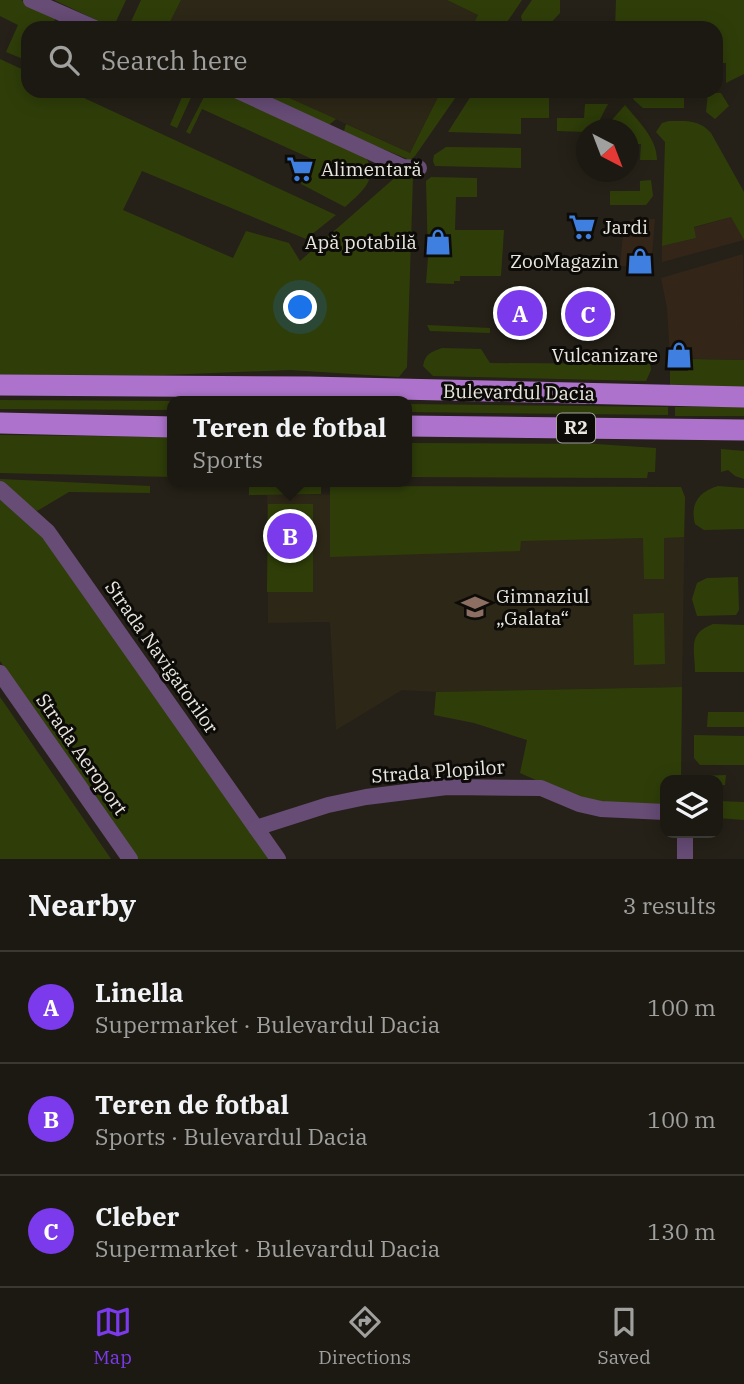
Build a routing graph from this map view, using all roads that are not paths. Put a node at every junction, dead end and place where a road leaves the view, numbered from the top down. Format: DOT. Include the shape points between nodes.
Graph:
graph roads {
  1 [pos="31,0"];
  2 [pos="80,21"];
  3 [pos="253,98"];
  4 [pos="419,168"];
  5 [pos="0,385"];
  6 [pos="744,397"];
  7 [pos="0,423"];
  8 [pos="167,426"];
  9 [pos="412,426"];
  10 [pos="744,430"];
  11 [pos="0,489"];
  12 [pos="0,673"];
  13 [pos="660,812"];
  14 [pos="256,828"];
  15 [pos="685,838"];
  16 [pos="130,859"];
  17 [pos="278,859"];
  18 [pos="685,859"];
  1 -- 2 [label="street"];
  3 -- 4 [label="street" via="402,167"];
  5 -- 6 [label="main road, Bulevardul Dacia / R2"];
  7 -- 8 [label="main road"];
  9 -- 10 [label="main road, Bulevardul Dacia / R2"];
  11 -- 14 [label="street, Strada Navigatorilor" via="48,532"];
  12 -- 16 [label="street, Strada Aeroport"];
  13 -- 14 [label="street, Strada Plopilor" via="601,809 541,788 447,787 328,805"];
  14 -- 17 [label="street, Strada Navigatorilor"];
  15 -- 18 [label="street"];
}
